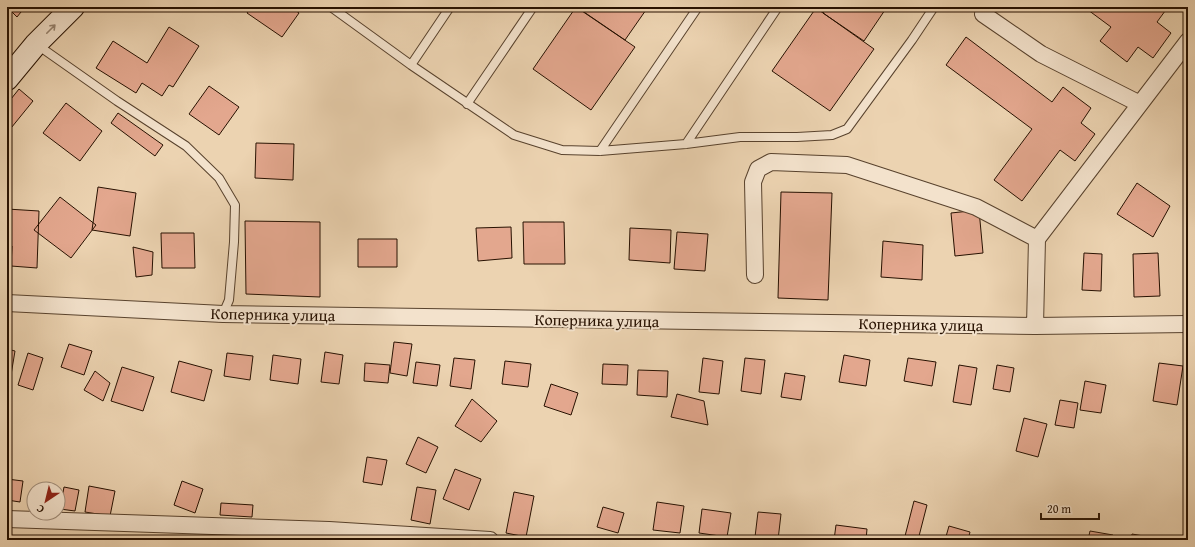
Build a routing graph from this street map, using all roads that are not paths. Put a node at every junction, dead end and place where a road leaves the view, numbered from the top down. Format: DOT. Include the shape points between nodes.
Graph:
graph roads {
  1 [pos="73,7"];
  2 [pos="331,7"];
  3 [pos="450,7"];
  4 [pos="533,7"];
  5 [pos="698,7"];
  6 [pos="778,7"];
  7 [pos="934,7"];
  8 [pos="983,14"];
  9 [pos="1188,41"];
  10 [pos="36,44"];
  11 [pos="1182,60"];
  12 [pos="410,65"];
  13 [pos="7,79"];
  14 [pos="467,104"];
  15 [pos="1140,104"];
  16 [pos="686,144"];
  17 [pos="600,151"];
  18 [pos="1037,239"];
  19 [pos="755,276"];
  20 [pos="7,303"];
  21 [pos="223,314"];
  22 [pos="1188,324"];
  23 [pos="1035,326"];
  24 [pos="7,519"];
  25 [pos="490,540"];
  10 -- 1 [label="main road, one-way"];
  2 -- 12 [label="lane"];
  3 -- 12 [label="lane"];
  4 -- 14 [label="lane"];
  5 -- 17 [label="lane"];
  6 -- 16 [label="lane"];
  7 -- 16 [label="lane" via="847,130 832,135 740,137"];
  8 -- 15 [label="street" via="1041,54"];
  9 -- 11 [label="street"];
  10 -- 13 [label="main road"];
  10 -- 21 [label="lane" via="186,146 218,178 235,205 229,300"];
  11 -- 15 [label="street"];
  12 -- 14 [label="lane"];
  14 -- 17 [label="lane" via="514,135 562,150"];
  15 -- 18 [label="street"];
  16 -- 17 [label="lane"];
  18 -- 19 [label="street" via="976,207 847,165 771,162 758,169 753,182"];
  18 -- 23 [label="street"];
  20 -- 21 [label="street, Коперника улица"];
  21 -- 23 [label="street, Коперника улица"];
  22 -- 23 [label="street, Коперника улица"];
  24 -- 25 [label="street" via="329,530"];
}
